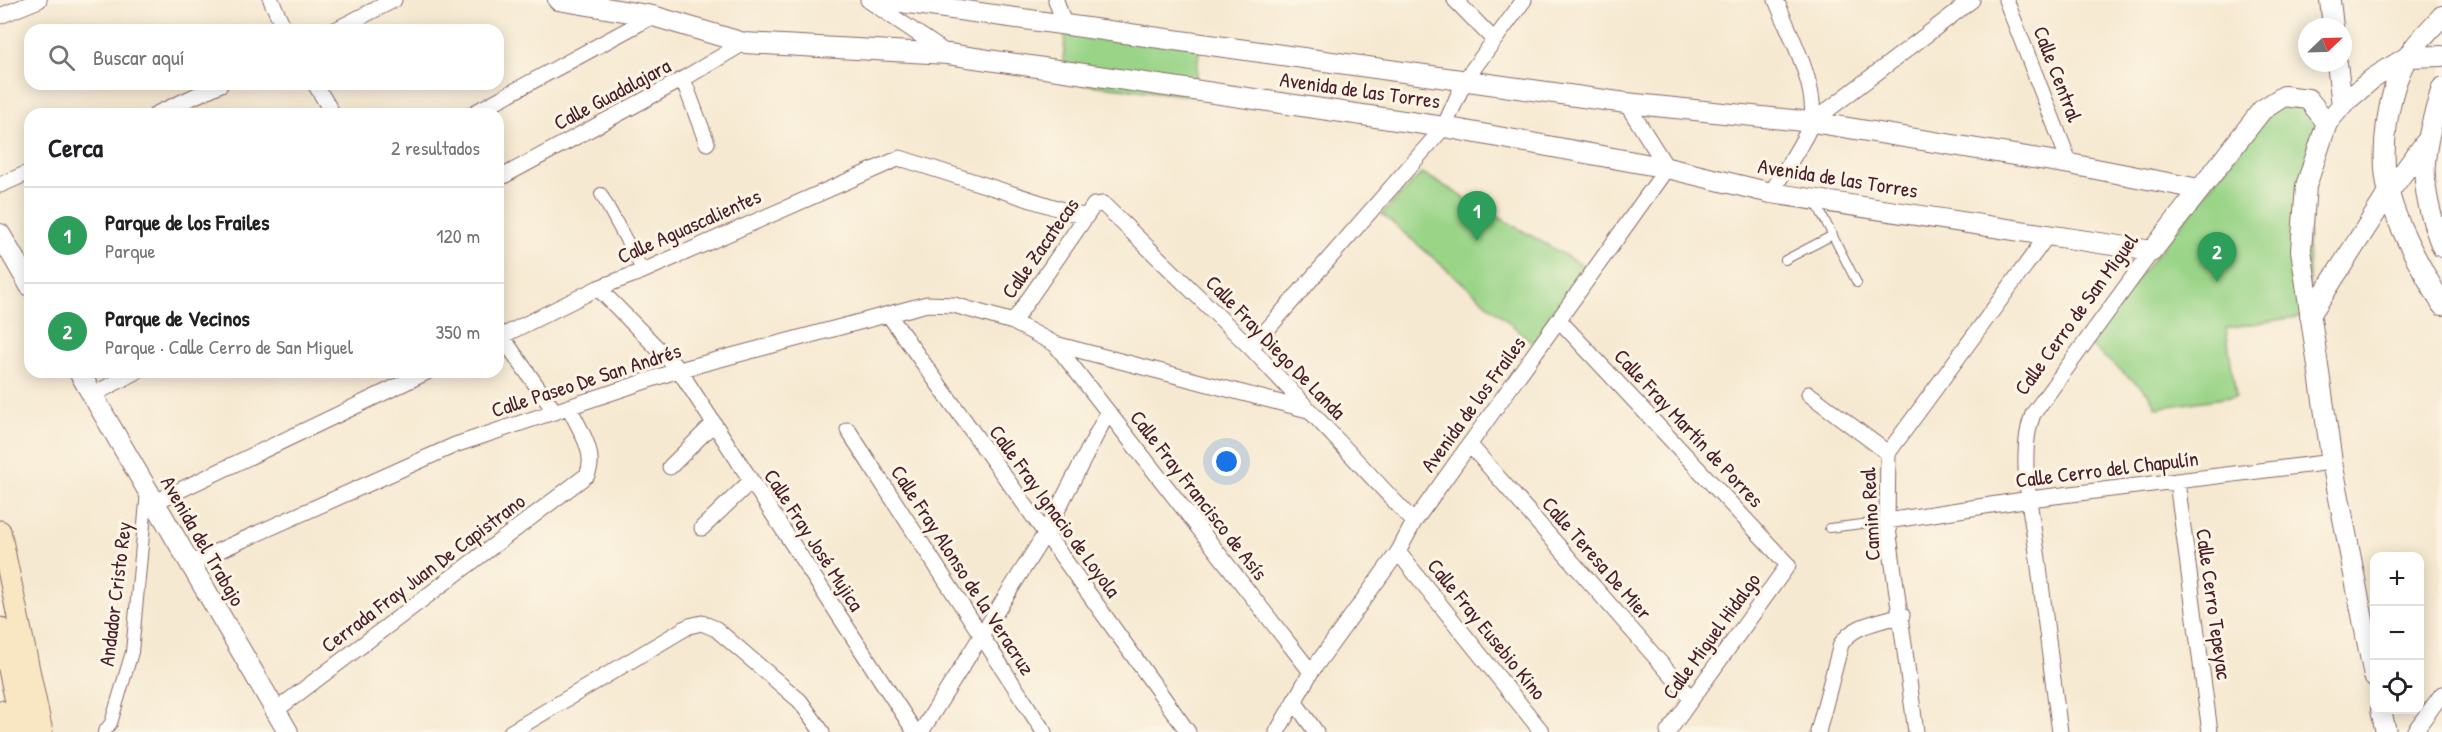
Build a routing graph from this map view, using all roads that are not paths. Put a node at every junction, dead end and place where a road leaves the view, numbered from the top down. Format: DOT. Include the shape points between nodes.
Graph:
graph roads {
  1 [pos="39,0"];
  2 [pos="271,0"];
  3 [pos="394,0"];
  4 [pos="558,0"];
  5 [pos="868,0"];
  6 [pos="887,0"];
  7 [pos="1056,0"];
  8 [pos="1455,0"];
  9 [pos="1524,0"];
  10 [pos="1776,0"];
  11 [pos="1972,0"];
  12 [pos="2006,0"];
  13 [pos="2330,0"];
  14 [pos="0,16"];
  15 [pos="653,16"];
  16 [pos="2442,16"];
  17 [pos="2332,18"];
  18 [pos="282,24"];
  19 [pos="347,24"];
  20 [pos="1064,24"];
  21 [pos="1493,39"];
  22 [pos="744,43"];
  23 [pos="948,54"];
  24 [pos="2442,56"];
  25 [pos="2407,57"];
  26 [pos="2338,72"];
  27 [pos="683,79"];
  28 [pos="1465,80"];
  29 [pos="2442,88"];
  30 [pos="208,90"];
  31 [pos="319,90"];
  32 [pos="1626,103"];
  33 [pos="2342,105"];
  34 [pos="169,108"];
  35 [pos="329,108"];
  36 [pos="483,108"];
  37 [pos="1812,122"];
  38 [pos="2327,123"];
  39 [pos="1444,127"];
  40 [pos="707,142"];
  41 [pos="2425,143"];
  42 [pos="2070,164"];
  43 [pos="1667,168"];
  44 [pos="24,175"];
  45 [pos="504,176"];
  46 [pos="0,185"];
  47 [pos="2199,189"];
  48 [pos="2389,192"];
  49 [pos="1771,193"];
  50 [pos="601,194"];
  51 [pos="2434,197"];
  52 [pos="1814,199"];
  53 [pos="1103,204"];
  54 [pos="1085,217"];
  55 [pos="0,234"];
  56 [pos="1833,235"];
  57 [pos="2047,236"];
  58 [pos="2442,247"];
  59 [pos="2152,250"];
  60 [pos="1785,260"];
  61 [pos="643,271"];
  62 [pos="24,276"];
  63 [pos="1857,283"];
  64 [pos="598,288"];
  65 [pos="2442,305"];
  66 [pos="888,314"];
  67 [pos="2310,315"];
  68 [pos="1559,320"];
  69 [pos="1013,322"];
  70 [pos="504,333"];
  71 [pos="504,340"];
  72 [pos="1055,344"];
  73 [pos="1251,348"];
  74 [pos="679,370"];
  75 [pos="82,378"];
  76 [pos="125,378"];
  77 [pos="414,378"];
  78 [pos="1809,394"];
  79 [pos="92,395"];
  80 [pos="562,409"];
  81 [pos="1308,410"];
  82 [pos="1108,412"];
  83 [pos="713,424"];
  84 [pos="848,430"];
  85 [pos="1470,445"];
  86 [pos="1888,453"];
  87 [pos="2332,462"];
  88 [pos="670,466"];
  89 [pos="751,481"];
  90 [pos="2177,482"];
  91 [pos="150,498"];
  92 [pos="2030,500"];
  93 [pos="1887,521"];
  94 [pos="1414,522"];
  95 [pos="702,528"];
  96 [pos="1829,528"];
  97 [pos="0,531"];
  98 [pos="1045,534"];
  99 [pos="1398,552"];
  100 [pos="189,564"];
  101 [pos="1788,565"];
  102 [pos="1902,615"];
  103 [pos="0,628"];
  104 [pos="980,637"];
  105 [pos="2371,660"];
  106 [pos="1311,672"];
  107 [pos="2442,694"];
  108 [pos="1692,699"];
  109 [pos="1294,701"];
  110 [pos="275,711"];
  111 [pos="2382,714"];
  112 [pos="11,724"];
  113 [pos="517,730"];
  114 [pos="42,732"];
  115 [pos="104,732"];
  116 [pos="288,732"];
  117 [pos="822,732"];
  118 [pos="915,732"];
  119 [pos="921,732"];
  120 [pos="1044,732"];
  121 [pos="1188,732"];
  122 [pos="1276,732"];
  123 [pos="1316,732"];
  124 [pos="1542,732"];
  125 [pos="1668,732"];
  126 [pos="1818,732"];
  127 [pos="1916,732"];
  128 [pos="2060,732"];
  129 [pos="2210,732"];
  130 [pos="2386,732"];
  131 [pos="2414,732"];
  1 -- 14 [label="street"];
  2 -- 18 [label="street"];
  3 -- 19 [label="street"];
  4 -- 15 [label="street, Avenida de las Torres"];
  5 -- 23 [label="street"];
  6 -- 20 [label="street, Avenida de las Torres"];
  7 -- 20 [label="street"];
  8 -- 21 [label="street"];
  9 -- 21 [label="street"];
  10 -- 37 [label="street" via="1807,79"];
  11 -- 37 [label="street"];
  12 -- 42 [label="street, Calle Central"];
  13 -- 17 [label="street"];
  15 -- 22 [label="street, Avenida de las Torres"];
  15 -- 36 [label="street"];
  16 -- 25 [label="street"];
  20 -- 28 [label="street, Avenida de las Torres"];
  21 -- 28 [label="street"];
  22 -- 23 [label="street, Avenida de las Torres"];
  22 -- 27 [label="street, Calle Guadalajara"];
  23 -- 39 [label="street, Avenida de las Torres"];
  24 -- 25 [label="street"];
  25 -- 33 [label="street" via="2372,79"];
  25 -- 48 [label="street" via="2392,94 2385,145"];
  26 -- 33 [label="street"];
  27 -- 40 [label="street"];
  27 -- 45 [label="street, Calle Guadalajara"];
  28 -- 32 [label="street, Avenida de las Torres"];
  28 -- 39 [label="street"];
  29 -- 41 [label="street"];
  30 -- 34 [label="street"];
  31 -- 35 [label="street"];
  32 -- 37 [label="street, Avenida de las Torres"];
  32 -- 43 [label="street"];
  33 -- 38 [label="street"];
  37 -- 42 [label="street, Avenida de las Torres"];
  37 -- 49 [label="street"];
  38 -- 47 [label="street, Calle Cerro de San Miguel" via="2308,99 2284,96 2262,110"];
  38 -- 67 [label="street" via="2306,186 2301,250"];
  39 -- 43 [label="street, Avenida de las Torres"];
  39 -- 73 [label="street"];
  41 -- 48 [label="street"];
  41 -- 51 [label="street"];
  42 -- 47 [label="street, Avenida de las Torres"];
  43 -- 49 [label="street, Avenida de las Torres"];
  43 -- 68 [label="street, Avenida de los Frailes"];
  44 -- 46 [label="street"];
  47 -- 59 [label="street, Calle Cerro de San Miguel"];
  48 -- 65 [label="street" via="2413,251"];
  48 -- 67 [label="street"];
  49 -- 52 [label="street, Avenida de las Torres"];
  50 -- 61 [label="street"];
  51 -- 58 [label="street" via="2429,214"];
  52 -- 56 [label="lane"];
  52 -- 57 [label="street, Avenida de las Torres"];
  53 -- 54 [label="street, Calle Zacatecas" via="1094,205"];
  53 -- 73 [label="street, Calle Fray Diego De Landa"];
  54 -- 61 [label="street, Calle Aguascalientes" via="900,158"];
  54 -- 69 [label="street, Calle Zacatecas"];
  55 -- 62 [label="street"];
  56 -- 60 [label="lane"];
  56 -- 63 [label="lane"];
  57 -- 59 [label="street, Avenida de las Torres"];
  57 -- 86 [label="street, Camino Real"];
  59 -- 92 [label="street, Calle Cerro de San Miguel" via="2033,414 2025,445"];
  61 -- 64 [label="street, Calle Aguascalientes"];
  64 -- 70 [label="street, Calle Aguascalientes"];
  64 -- 74 [label="street, Calle Fray José Mujica"];
  66 -- 69 [label="street, Calle Paseo De San Andrés" via="941,303"];
  66 -- 74 [label="street, Calle Paseo De San Andrés"];
  66 -- 98 [label="street, Calle Fray Ignacio de Loyola"];
  67 -- 87 [label="street"];
  68 -- 85 [label="street, Avenida de los Frailes"];
  68 -- 101 [label="street, Calle Fray Martín de Porres"];
  69 -- 72 [label="street, Calle Paseo De San Andrés"];
  71 -- 80 [label="street"];
  72 -- 81 [label="street"];
  72 -- 82 [label="street, Calle Fray Francisco de Asís"];
  73 -- 81 [label="street, Calle Fray Diego De Landa"];
  74 -- 80 [label="street, Calle Paseo De San Andrés"];
  74 -- 83 [label="street, Calle Fray José Mujica"];
  75 -- 79 [label="street, Avenida del Trabajo"];
  76 -- 79 [label="street"];
  77 -- 91 [label="street"];
  78 -- 86 [label="street"];
  79 -- 91 [label="street, Avenida del Trabajo"];
  80 -- 100 [label="street, Calle Paseo De San Andrés" via="455,445"];
  80 -- 110 [label="street, Cerrada Fray Juan De Capistrano" via="590,454 592,465 587,475"];
  81 -- 94 [label="street, Calle Fray Diego De Landa"];
  82 -- 98 [label="street"];
  82 -- 106 [label="street, Calle Fray Francisco de Asís"];
  83 -- 88 [label="street"];
  83 -- 89 [label="street, Calle Fray José Mujica"];
  84 -- 104 [label="street, Calle Fray Alonso de la Veracruz"];
  85 -- 94 [label="street, Avenida de los Frailes"];
  85 -- 108 [label="street, Calle Teresa De Mier"];
  86 -- 93 [label="street, Camino Real"];
  87 -- 90 [label="street, Calle Cerro del Chapulín"];
  87 -- 105 [label="street"];
  89 -- 95 [label="street"];
  89 -- 118 [label="street, Calle Fray José Mujica"];
  90 -- 92 [label="street, Calle Cerro del Chapulín"];
  90 -- 129 [label="street, Calle Cerro Tepeyac"];
  91 -- 100 [label="street, Avenida del Trabajo"];
  91 -- 115 [label="street, Andador Cristo Rey" via="132,652 111,723"];
  92 -- 93 [label="street, Calle Cerro del Chapulín"];
  92 -- 128 [label="street, Calle Cerro de San Miguel"];
  93 -- 96 [label="lane"];
  93 -- 102 [label="street, Camino Real"];
  94 -- 99 [label="street, Avenida de los Frailes"];
  97 -- 114 [label="main road"];
  98 -- 104 [label="street"];
  98 -- 121 [label="street, Calle Fray Ignacio de Loyola"];
  99 -- 106 [label="street, Avenida de los Frailes"];
  99 -- 124 [label="street, Calle Fray Eusebio Kino"];
  100 -- 110 [label="street, Avenida del Trabajo"];
  101 -- 108 [label="street, Calle Miguel Hidalgo"];
  102 -- 126 [label="street" via="1847,634 1840,644"];
  102 -- 127 [label="street, Camino Real"];
  103 -- 112 [label="main road"];
  104 -- 119 [label="street"];
  104 -- 120 [label="street, Calle Fray Alonso de la Veracruz"];
  106 -- 109 [label="street, Avenida de los Frailes"];
  107 -- 131 [label="street"];
  108 -- 125 [label="street, Calle Miguel Hidalgo"];
  109 -- 122 [label="street, Avenida de los Frailes"];
  109 -- 123 [label="street"];
  110 -- 116 [label="street, Avenida del Trabajo"];
  111 -- 130 [label="street"];
  113 -- 117 [label="street" via="689,626 702,624 716,629 800,701"];
}
